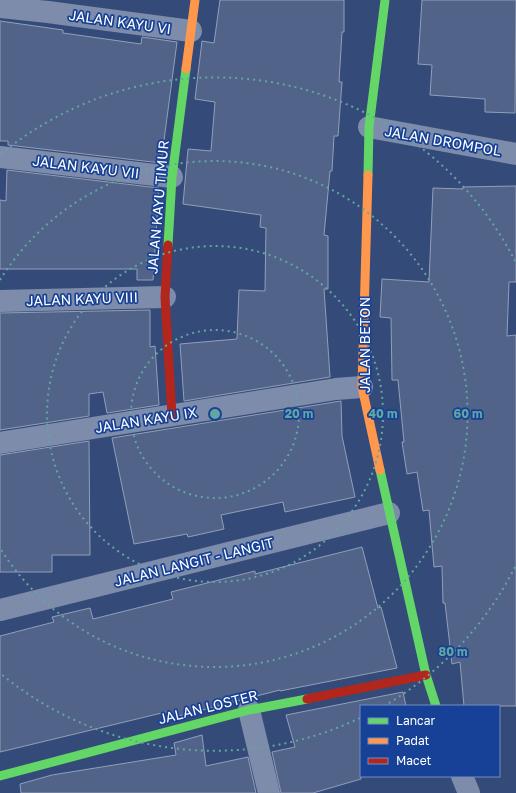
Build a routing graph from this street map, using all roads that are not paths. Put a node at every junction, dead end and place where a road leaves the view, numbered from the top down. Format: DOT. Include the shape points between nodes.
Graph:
graph roads {
  1 [pos="195,0"];
  2 [pos="385,0"];
  3 [pos="49,6"];
  4 [pos="0,7"];
  5 [pos="191,31"];
  6 [pos="369,127"];
  7 [pos="516,154"];
  8 [pos="0,156"];
  9 [pos="172,177"];
  10 [pos="165,296"];
  11 [pos="0,301"];
  12 [pos="362,387"];
  13 [pos="172,416"];
  14 [pos="0,443"];
  15 [pos="388,513"];
  16 [pos="0,610"];
  17 [pos="426,675"];
  18 [pos="436,705"];
  19 [pos="249,710"];
  20 [pos="0,776"];
  21 [pos="462,777"];
  22 [pos="269,793"];
  23 [pos="468,793"];
  1 -- 5 [label="street, JALAN KAYU TIMUR"];
  2 -- 6 [label="street, JALAN BETON"];
  3 -- 4 [label="street, JALAN KAYU VI"];
  3 -- 5 [label="street, JALAN KAYU VI"];
  5 -- 9 [label="street, JALAN KAYU TIMUR"];
  6 -- 7 [label="street, JALAN DROMPOL"];
  6 -- 12 [label="street, JALAN BETON"];
  8 -- 9 [label="street, JALAN KAYU VII"];
  9 -- 10 [label="street, JALAN KAYU TIMUR"];
  10 -- 11 [label="street, JALAN KAYU VIII"];
  10 -- 13 [label="street, JALAN KAYU TIMUR"];
  12 -- 13 [label="street, JALAN KAYU IX"];
  12 -- 15 [label="street, JALAN BETON"];
  13 -- 14 [label="street, JALAN KAYU IX"];
  15 -- 16 [label="street, JALAN LANGIT - LANGIT"];
  15 -- 17 [label="street, JALAN BETON"];
  17 -- 18 [label="street, JALAN BETON"];
  17 -- 19 [label="street, JALAN LOSTER"];
  19 -- 20 [label="street, JALAN LOSTER"];
  19 -- 22 [label="street"];
  21 -- 23 [label="street"];
}
